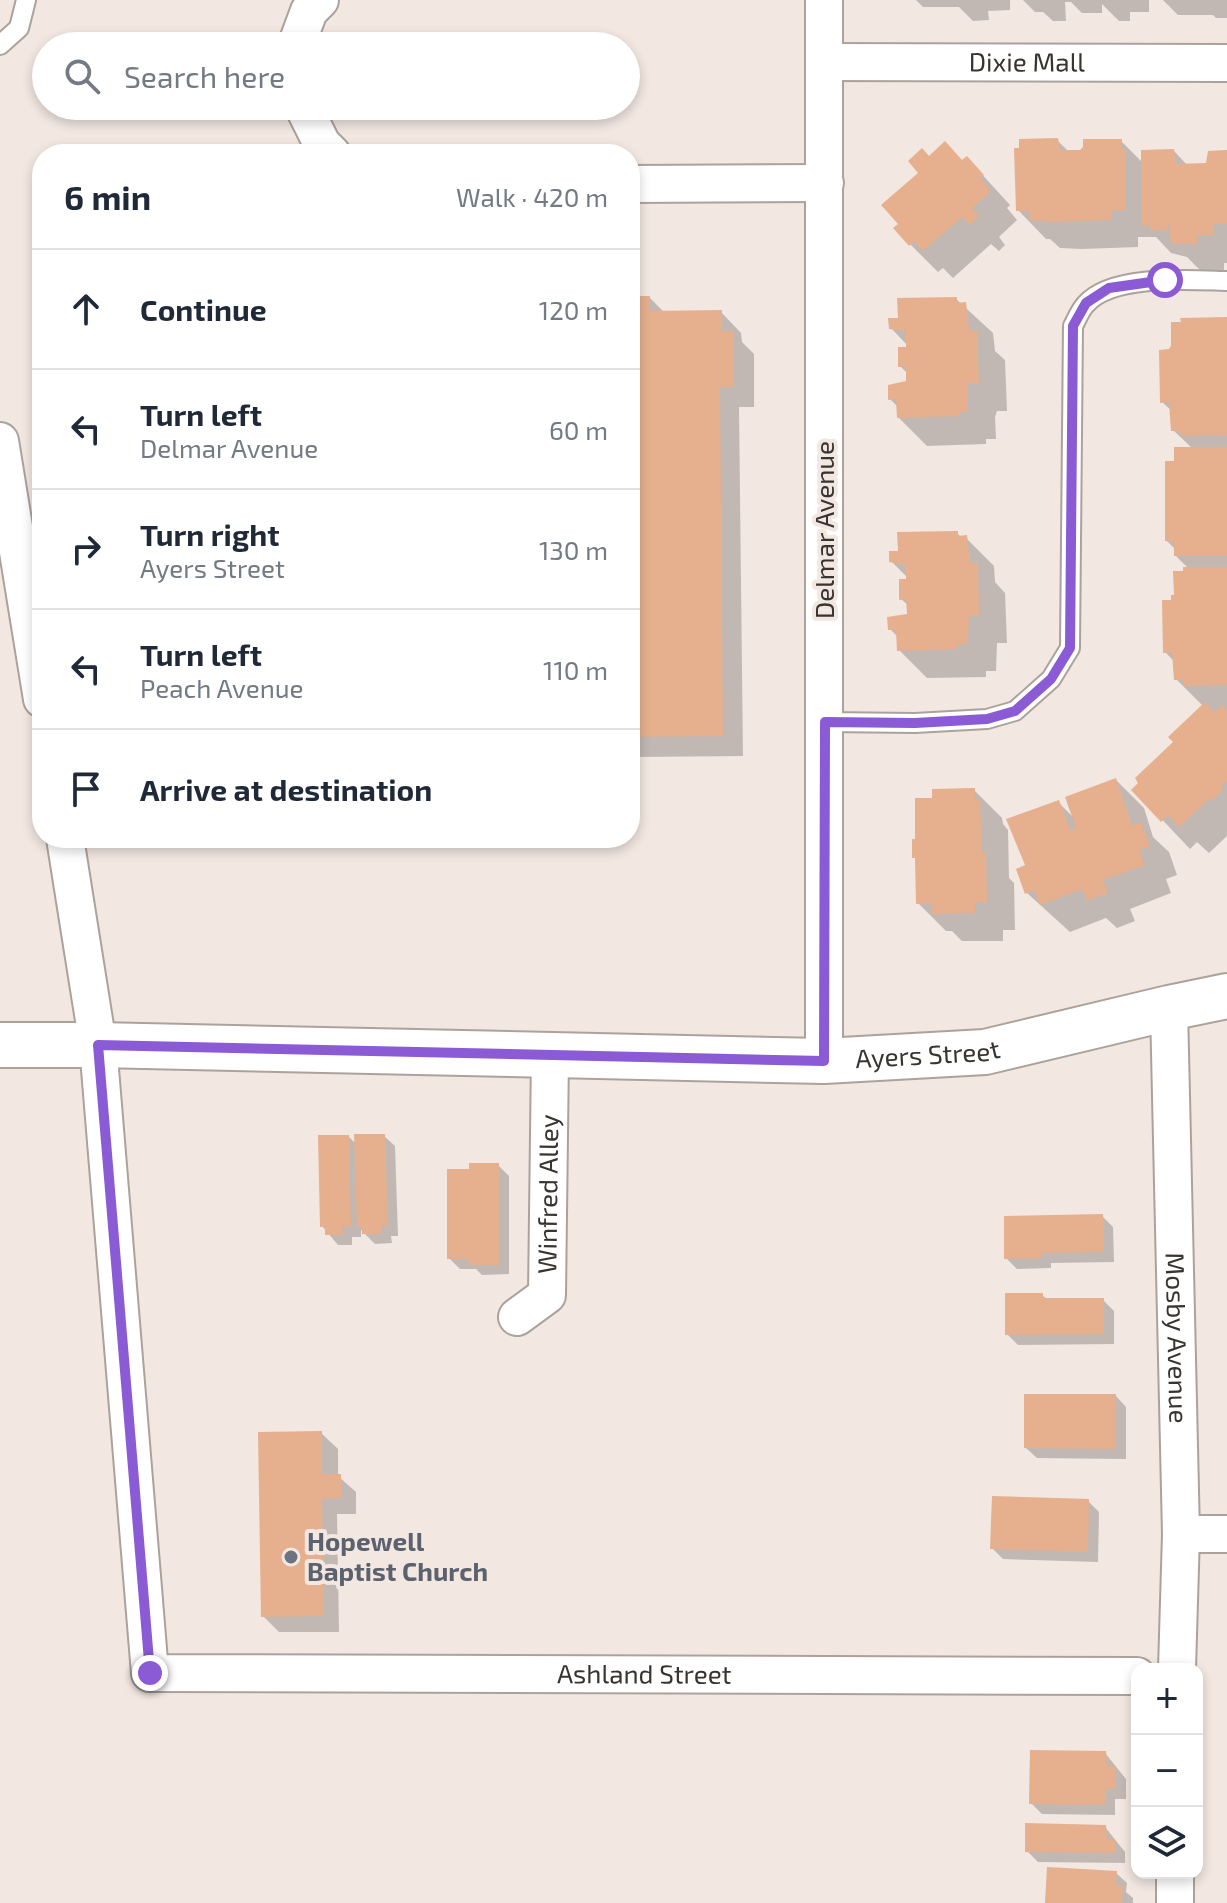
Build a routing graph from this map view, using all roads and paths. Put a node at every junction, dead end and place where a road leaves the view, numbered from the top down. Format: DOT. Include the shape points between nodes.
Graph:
graph roads {
  1 [pos="26,0"];
  2 [pos="320,0"];
  3 [pos="824,0"];
  4 [pos="301,32"];
  5 [pos="0,45"];
  6 [pos="825,62"];
  7 [pos="1227,63"];
  8 [pos="310,120"];
  9 [pos="322,144"];
  10 [pos="825,183"];
  11 [pos="640,184"];
  12 [pos="1227,281"];
  13 [pos="0,441"];
  14 [pos="32,638"];
  15 [pos="825,722"];
  16 [pos="67,848"];
  17 [pos="1227,996"];
  18 [pos="1169,1008"];
  19 [pos="0,1045"];
  20 [pos="98,1045"];
  21 [pos="550,1055"];
  22 [pos="824,1061"];
  23 [pos="517,1317"];
  24 [pos="1181,1534"];
  25 [pos="1227,1534"];
  26 [pos="1177,1663"];
  27 [pos="1131,1676"];
  28 [pos="1175,1879"];
  29 [pos="1175,1903"];
  1 -- 5 [label="lane" via="19,28"];
  2 -- 4 [label="street"];
  3 -- 6 [label="street, Delmar Avenue"];
  6 -- 7 [label="street, Dixie Mall"];
  6 -- 10 [label="street, Delmar Avenue"];
  8 -- 9 [label="street"];
  10 -- 11 [label="street"];
  10 -- 15 [label="street, Delmar Avenue"];
  12 -- 15 [label="lane" via="1165,280 1109,288 1086,303 1073,326 1070,648 1051,679 1015,711 987,719"];
  13 -- 14 [label="street"];
  15 -- 22 [label="street, Delmar Avenue"];
  16 -- 20 [label="street"];
  17 -- 18 [label="street, Ayers Street"];
  18 -- 22 [label="street, Ayers Street" via="985,1052"];
  18 -- 24 [label="street, Mosby Avenue"];
  19 -- 20 [label="street, Ayers Street"];
  20 -- 21 [label="street, Ayers Street"];
  20 -- 27 [label="street, Ashland Street" via="150,1673"];
  21 -- 22 [label="street, Ayers Street"];
  21 -- 23 [label="street, Winfred Alley" via="547,1295"];
  24 -- 25 [label="street"];
  24 -- 26 [label="street, Mosby Avenue"];
  28 -- 29 [label="street"];
}
